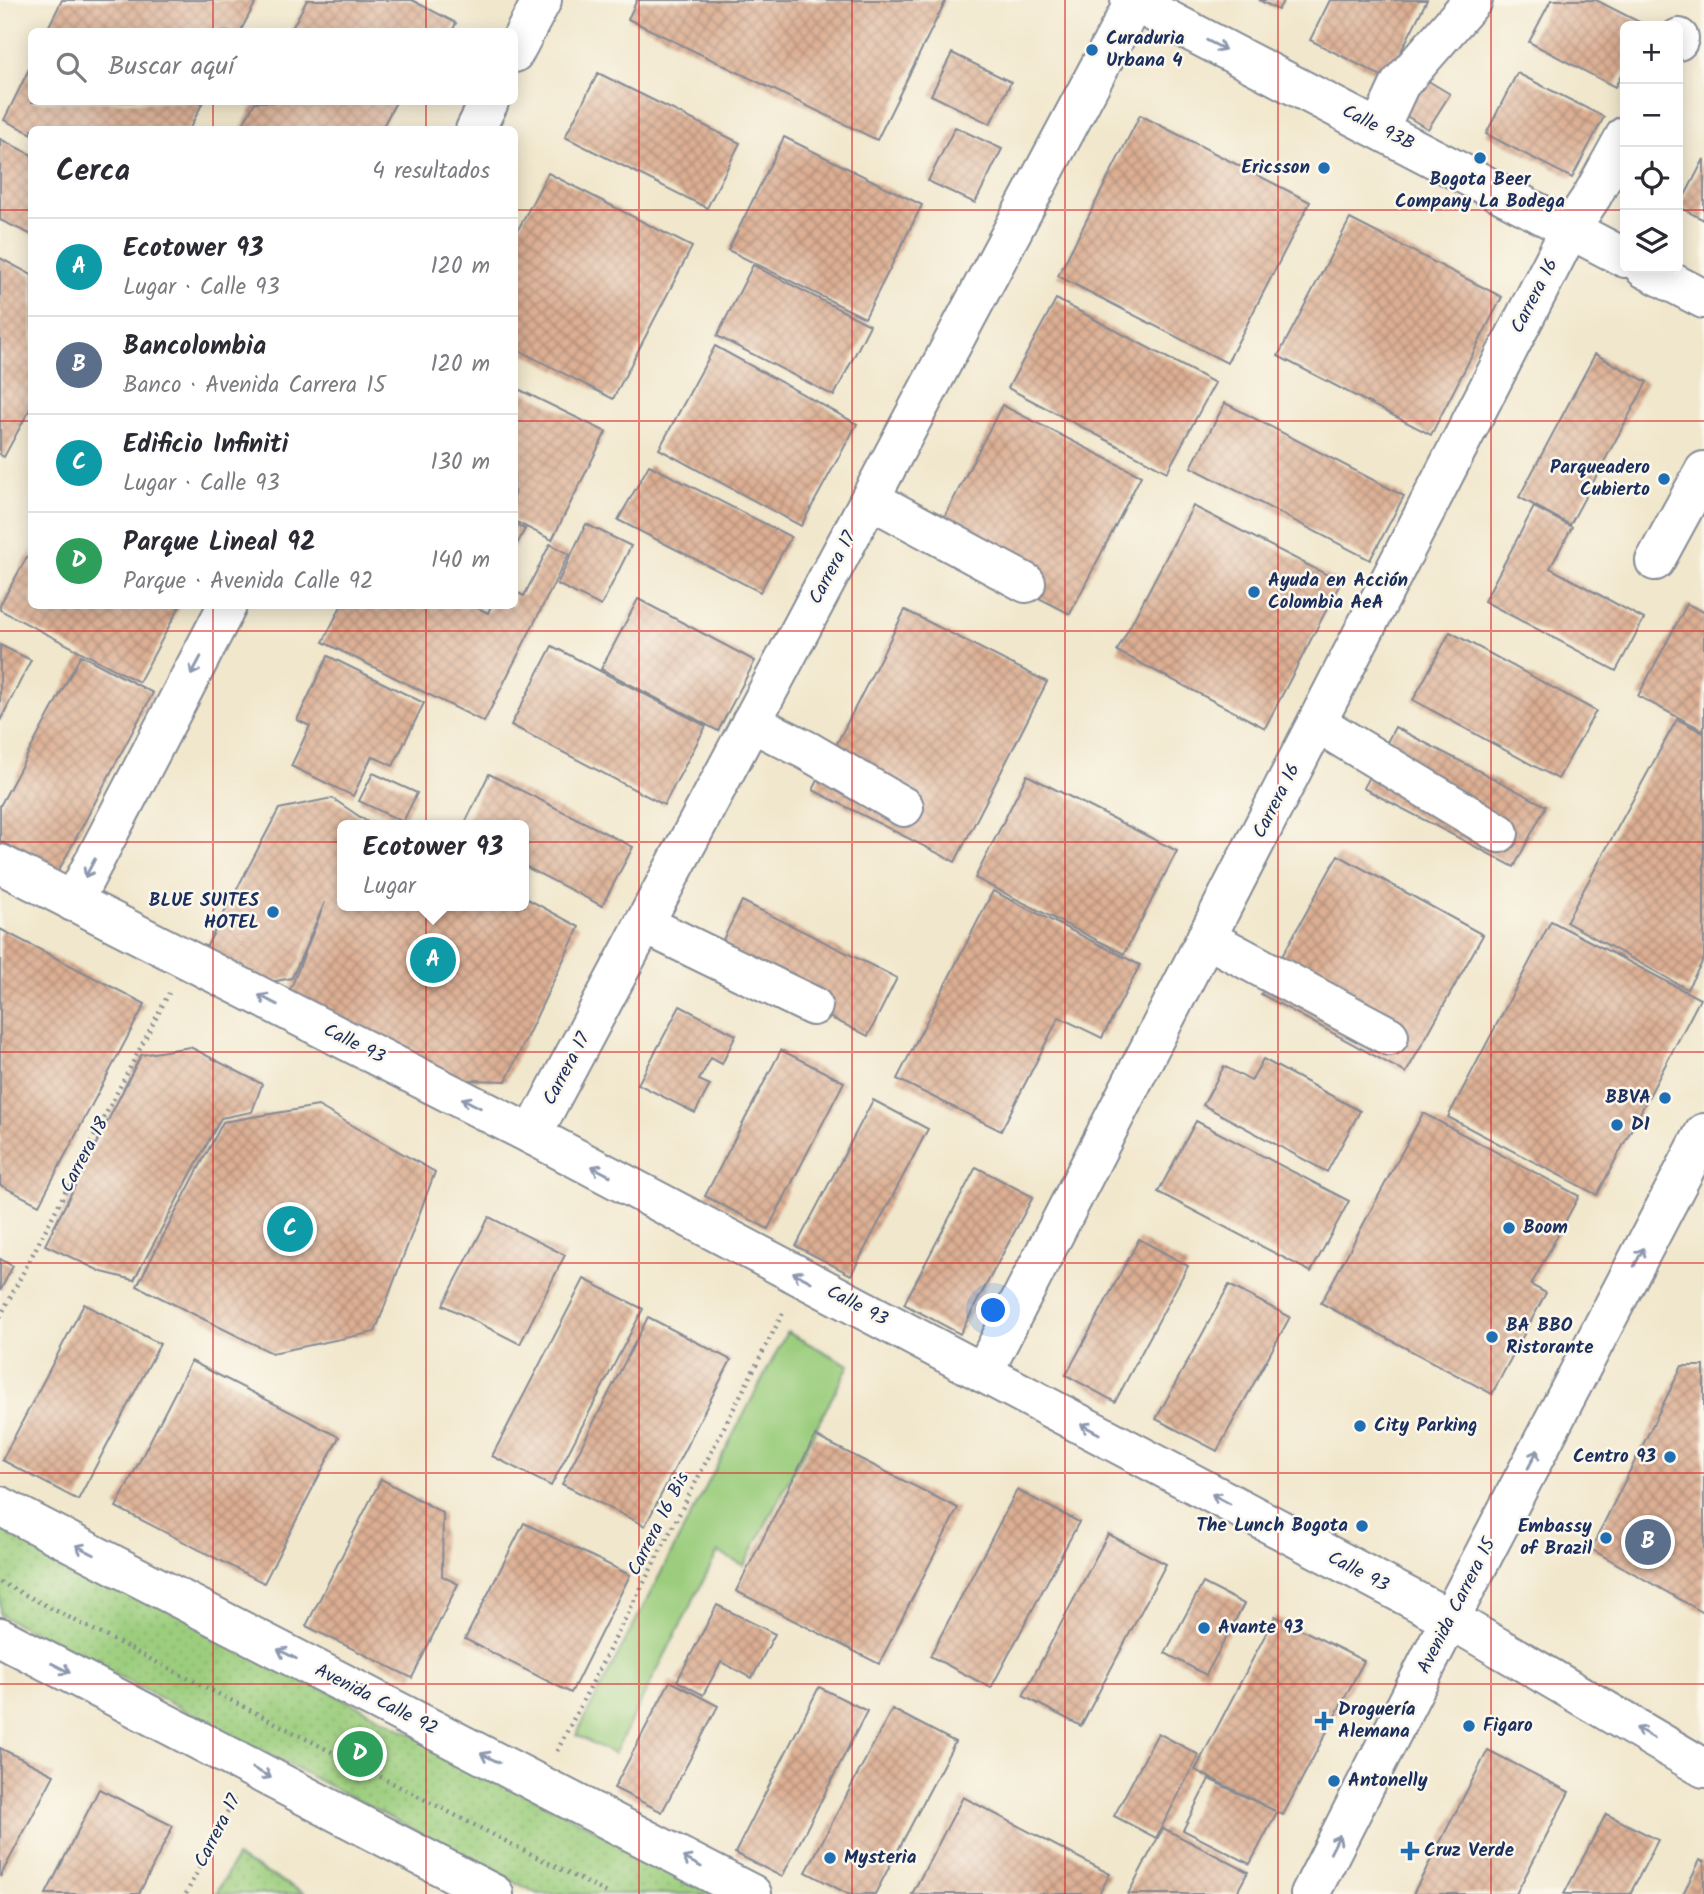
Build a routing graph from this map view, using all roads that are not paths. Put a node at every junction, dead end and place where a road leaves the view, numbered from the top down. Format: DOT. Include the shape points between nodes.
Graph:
graph roads {
  1 [pos="542,0"];
  2 [pos="1473,0"];
  3 [pos="1133,1"];
  4 [pos="518,45"];
  5 [pos="488,105"];
  6 [pos="477,126"];
  7 [pos="1379,129"];
  8 [pos="1620,145"];
  9 [pos="1570,229"];
  10 [pos="1620,255"];
  11 [pos="1653,273"];
  12 [pos="1704,299"];
  13 [pos="1704,471"];
  14 [pos="870,499"];
  15 [pos="1656,561"];
  16 [pos="1026,583"];
  17 [pos="225,609"];
  18 [pos="751,722"];
  19 [pos="1317,723"];
  20 [pos="904,807"];
  21 [pos="1499,833"];
  22 [pos="0,864"];
  23 [pos="72,902"];
  24 [pos="644,924"];
  25 [pos="1206,938"];
  26 [pos="813,1006"];
  27 [pos="1389,1036"];
  28 [pos="1704,1133"];
  29 [pos="532,1135"];
  30 [pos="983,1373"];
  31 [pos="0,1506"];
  32 [pos="1450,1619"];
  33 [pos="0,1637"];
  34 [pos="1704,1768"];
  35 [pos="494,1894"];
  36 [pos="752,1894"];
  37 [pos="1310,1894"];
  1 -- 4 [label="street"];
  2 -- 7 [label="street" via="1400,84"];
  3 -- 7 [label="street, Calle 93B, one-way"];
  3 -- 14 [label="street, Carrera 17"];
  5 -- 6 [label="street"];
  7 -- 9 [label="street, Calle 93B"];
  8 -- 9 [label="street, Carrera 16"];
  9 -- 10 [label="street, Calle 93B"];
  9 -- 19 [label="street, Carrera 16"];
  11 -- 12 [label="street"];
  13 -- 15 [label="street"];
  14 -- 16 [label="street"];
  14 -- 18 [label="street, Carrera 17"];
  17 -- 23 [label="street, one-way"];
  18 -- 20 [label="street"];
  18 -- 24 [label="street, Carrera 17"];
  19 -- 21 [label="street"];
  19 -- 25 [label="street, Carrera 16"];
  22 -- 23 [label="street, Calle 93"];
  29 -- 23 [label="street, Calle 93, one-way"];
  24 -- 26 [label="street"];
  24 -- 29 [label="street, Carrera 17"];
  25 -- 27 [label="street"];
  25 -- 30 [label="street, Carrera 16"];
  32 -- 28 [label="street, Avenida Carrera 15, one-way"];
  30 -- 29 [label="street, Calle 93, one-way"];
  32 -- 30 [label="street, Calle 93, one-way"];
  36 -- 31 [label="street, Avenida Calle 92, one-way"];
  34 -- 32 [label="street, Calle 93, one-way"];
  37 -- 32 [label="street, Avenida Carrera 15, one-way"];
  33 -- 35 [label="street, one-way"];
}
